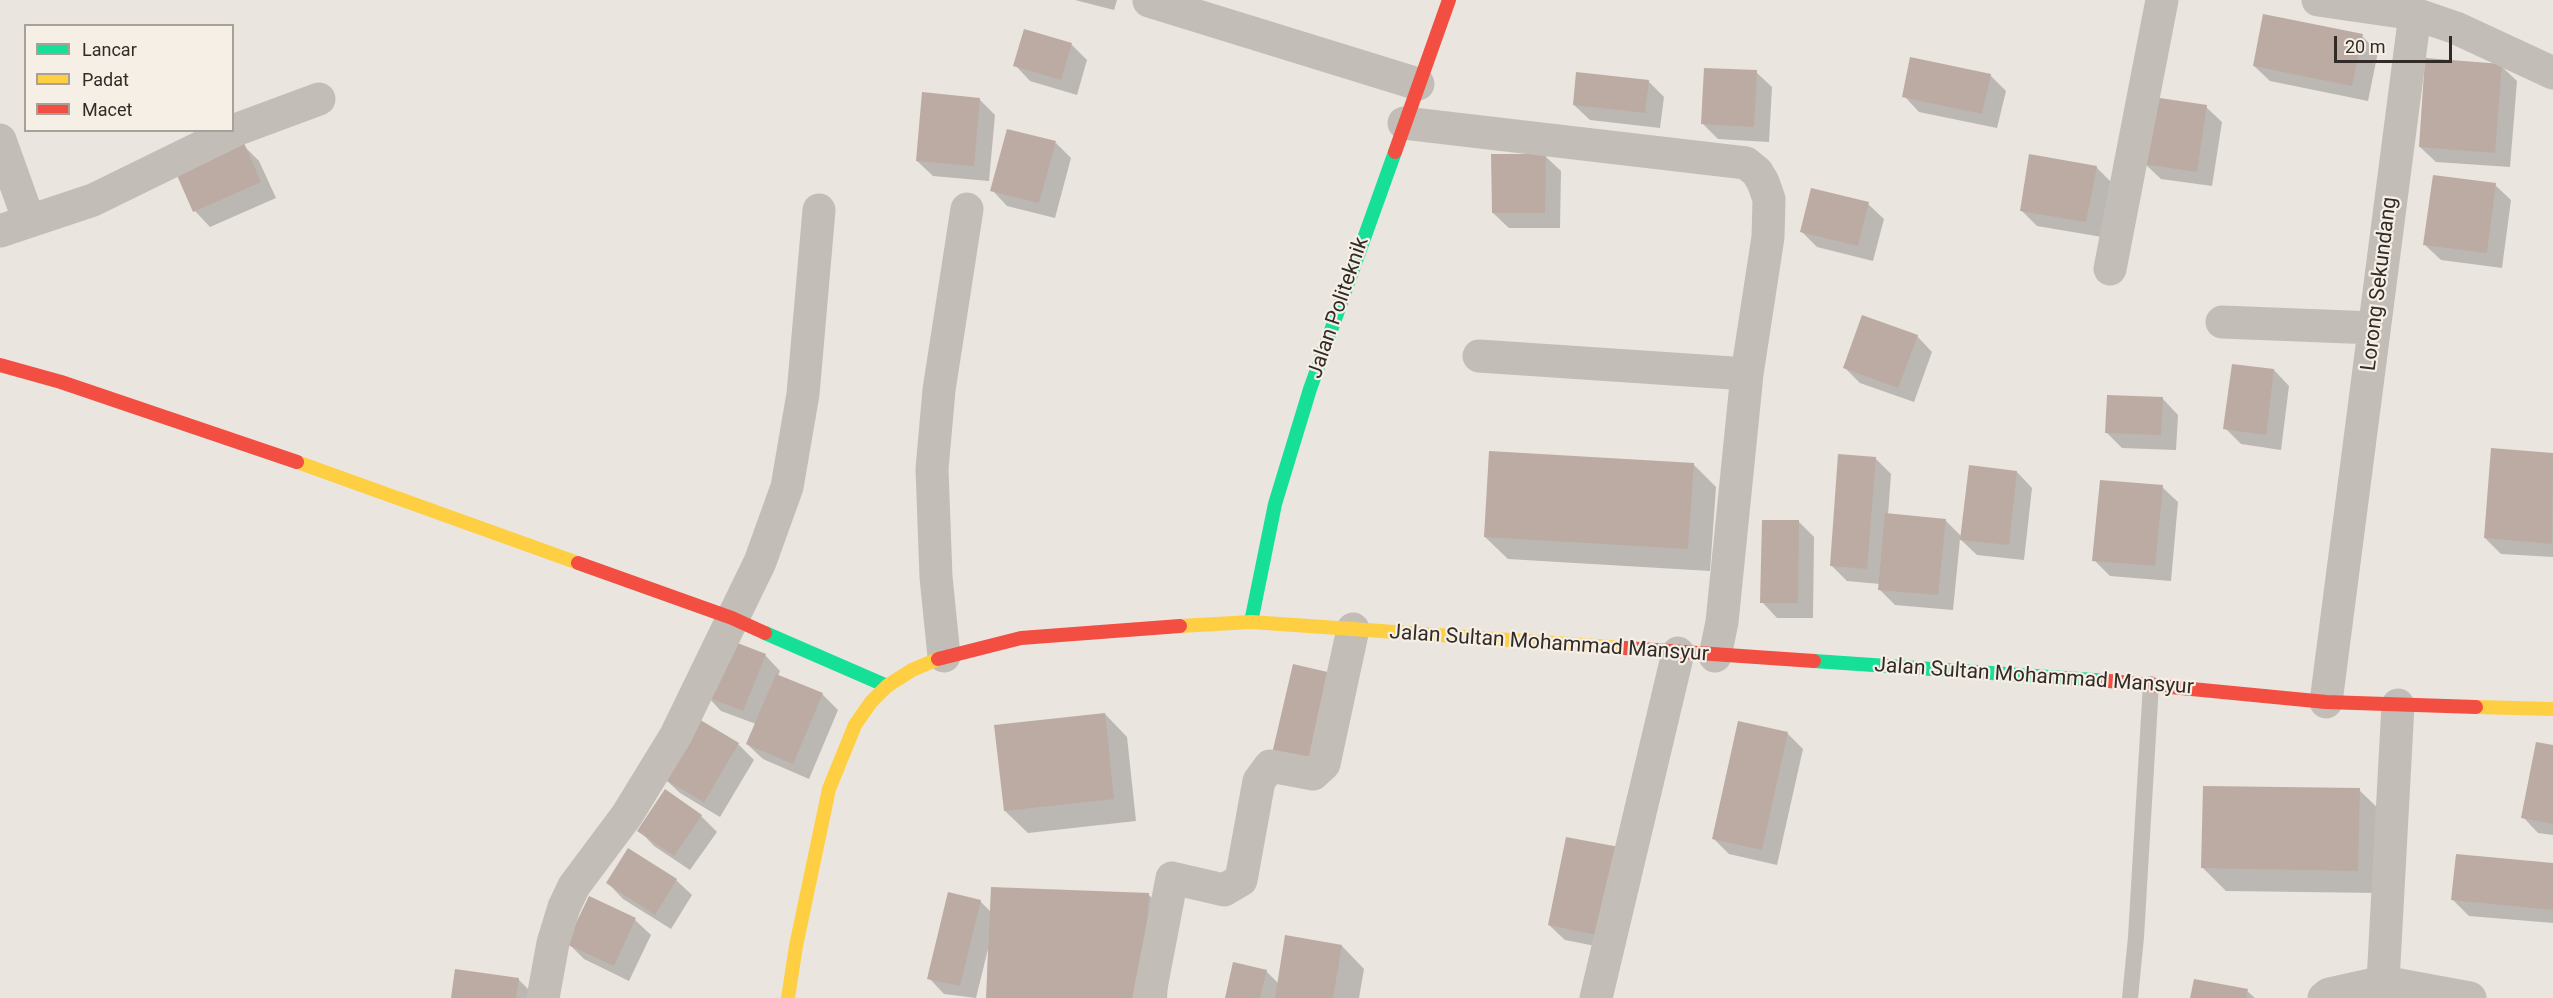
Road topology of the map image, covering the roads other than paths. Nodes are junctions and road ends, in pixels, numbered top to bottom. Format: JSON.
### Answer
{"nodes":[{"id":1,"x":1449,"y":0,"type":"edge"},
{"id":2,"x":2162,"y":0,"type":"edge"},
{"id":3,"x":2318,"y":0,"type":"edge"},
{"id":4,"x":1149,"y":2,"type":"dead end"},
{"id":5,"x":2415,"y":14,"type":"junction"},
{"id":6,"x":2553,"y":72,"type":"edge"},
{"id":7,"x":1418,"y":84,"type":"junction"},
{"id":8,"x":319,"y":99,"type":"dead end"},
{"id":9,"x":1404,"y":123,"type":"junction"},
{"id":10,"x":234,"y":131,"type":"edge"},
{"id":11,"x":232,"y":132,"type":"edge"},
{"id":12,"x":0,"y":140,"type":"edge"},
{"id":13,"x":967,"y":209,"type":"dead end"},
{"id":14,"x":819,"y":210,"type":"dead end"},
{"id":15,"x":14,"y":226,"type":"edge"},
{"id":16,"x":2110,"y":269,"type":"dead end"},
{"id":17,"x":2222,"y":322,"type":"dead end"},
{"id":18,"x":2374,"y":328,"type":"junction"},
{"id":19,"x":1479,"y":356,"type":"dead end"},
{"id":20,"x":0,"y":365,"type":"edge"},
{"id":21,"x":1747,"y":374,"type":"junction"},
{"id":22,"x":732,"y":618,"type":"junction"},
{"id":23,"x":1251,"y":622,"type":"junction"},
{"id":24,"x":1353,"y":629,"type":"junction"},
{"id":25,"x":1678,"y":653,"type":"junction"},
{"id":26,"x":944,"y":656,"type":"junction"},
{"id":27,"x":1715,"y":656,"type":"junction"},
{"id":28,"x":2151,"y":684,"type":"junction"},
{"id":29,"x":887,"y":686,"type":"junction"},
{"id":30,"x":2326,"y":702,"type":"junction"},
{"id":31,"x":2398,"y":705,"type":"junction"},
{"id":32,"x":2553,"y":709,"type":"edge"},
{"id":33,"x":2384,"y":969,"type":"junction"},
{"id":34,"x":543,"y":998,"type":"edge"},
{"id":35,"x":788,"y":998,"type":"edge"},
{"id":36,"x":1149,"y":998,"type":"edge"},
{"id":37,"x":1596,"y":998,"type":"edge"},
{"id":38,"x":2130,"y":998,"type":"edge"},
{"id":39,"x":2324,"y":998,"type":"edge"},
{"id":40,"x":2470,"y":998,"type":"edge"}],
"edges":[{"from":1,"to":7,"type":"street","name":"Jalan Politeknik"},
{"from":2,"to":16,"type":"street"},
{"from":3,"to":5,"type":"street"},
{"from":4,"to":7,"type":"street"},
{"from":5,"to":6,"type":"street"},
{"from":5,"to":18,"type":"street","name":"Lorong Sekundang"},
{"from":7,"to":9,"type":"street","name":"Jalan Politeknik"},
{"from":8,"to":10,"type":"street"},
{"from":9,"to":21,"type":"street"},
{"from":9,"to":23,"type":"street","name":"Jalan Politeknik"},
{"from":11,"to":15,"type":"street"},
{"from":12,"to":15,"type":"street"},
{"from":13,"to":26,"type":"street"},
{"from":14,"to":22,"type":"street"},
{"from":17,"to":18,"type":"street"},
{"from":18,"to":30,"type":"street","name":"Lorong Sekundang"},
{"from":19,"to":21,"type":"street"},
{"from":20,"to":22,"type":"street"},
{"from":21,"to":27,"type":"street"},
{"from":22,"to":29,"type":"street"},
{"from":22,"to":34,"type":"street"},
{"from":23,"to":24,"type":"street","name":"Jalan Sultan Mohammad Mansyur"},
{"from":23,"to":26,"type":"street","name":"Jalan Sultan Mohammad Mansyur"},
{"from":24,"to":25,"type":"street","name":"Jalan Sultan Mohammad Mansyur"},
{"from":24,"to":36,"type":"street"},
{"from":25,"to":27,"type":"street","name":"Jalan Sultan Mohammad Mansyur"},
{"from":25,"to":37,"type":"street"},
{"from":26,"to":29,"type":"street","name":"Jalan Sultan Mohammad Mansyur"},
{"from":27,"to":28,"type":"street","name":"Jalan Sultan Mohammad Mansyur"},
{"from":28,"to":30,"type":"street","name":"Jalan Sultan Mohammad Mansyur"},
{"from":28,"to":38,"type":"lane"},
{"from":29,"to":35,"type":"street","name":"Jalan Sultan Mohammad Mansyur"},
{"from":30,"to":31,"type":"street","name":"Jalan Sultan Mohammad Mansyur"},
{"from":31,"to":32,"type":"street","name":"Jalan Sultan Mohammad Mansyur"},
{"from":31,"to":33,"type":"street"},
{"from":33,"to":39,"type":"street"},
{"from":33,"to":40,"type":"street"}]}
